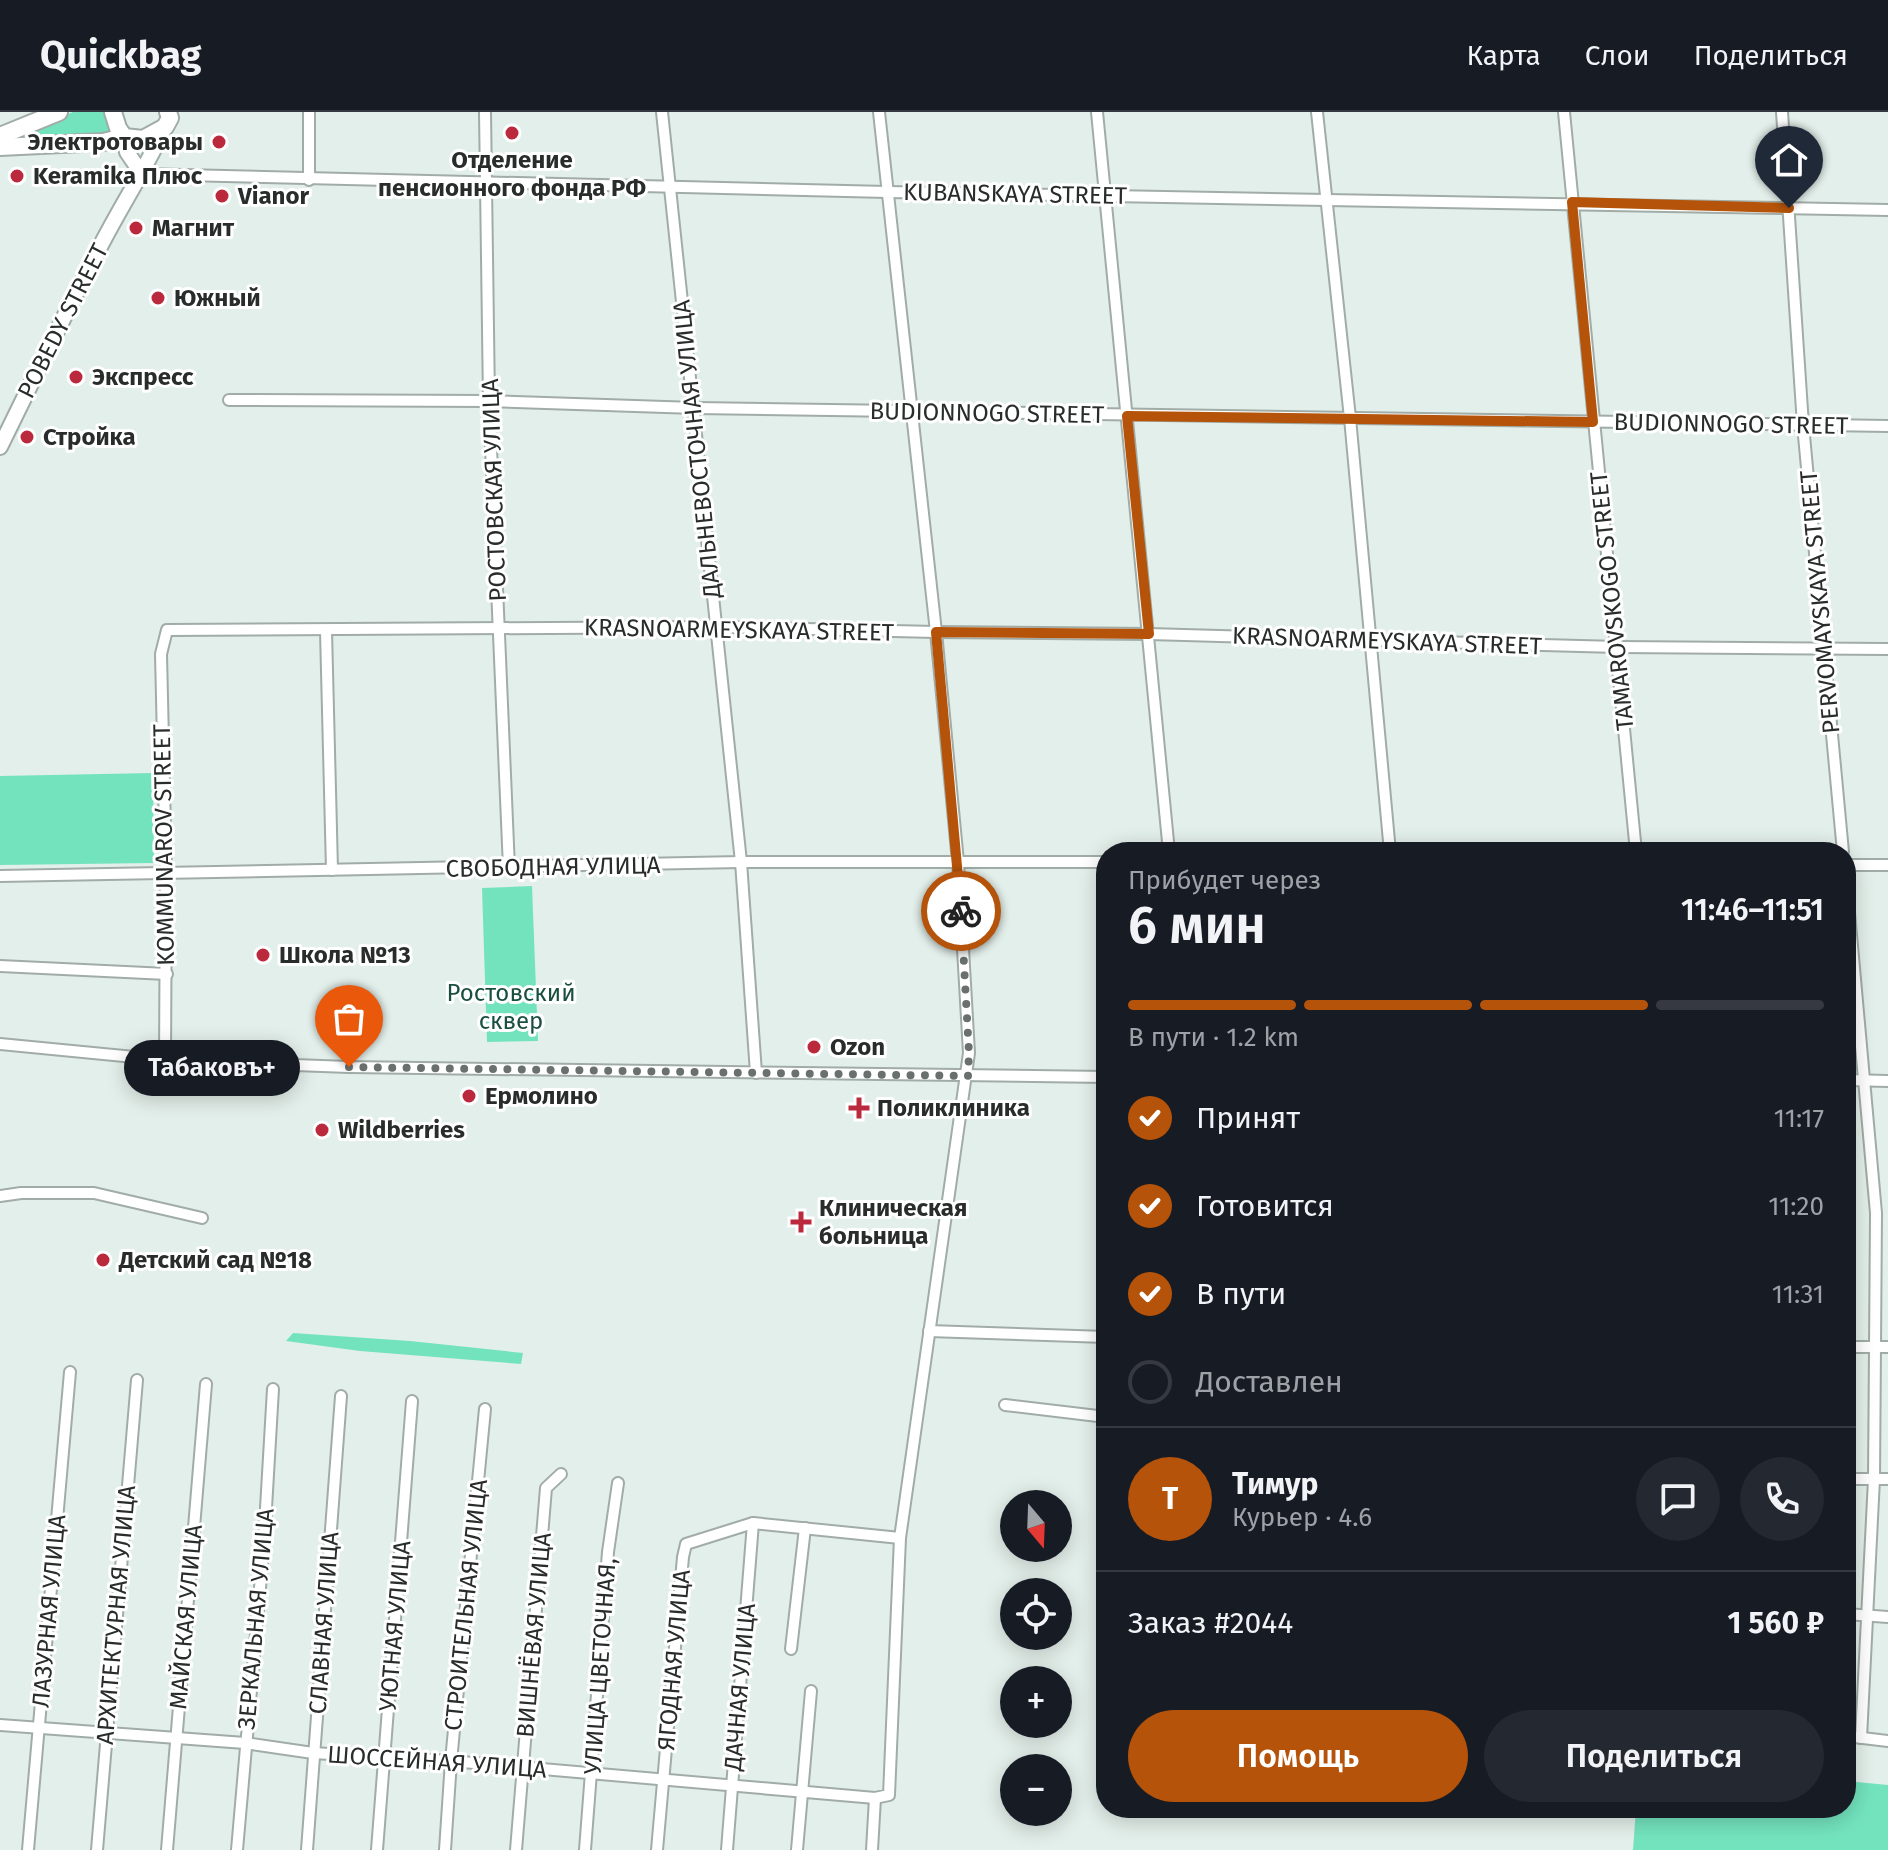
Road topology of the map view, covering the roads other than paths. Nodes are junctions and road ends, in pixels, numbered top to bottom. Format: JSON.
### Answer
{"nodes":[{"id":1,"x":59,"y":112,"type":"edge"},
{"id":2,"x":113,"y":112,"type":"edge"},
{"id":3,"x":309,"y":112,"type":"edge"},
{"id":4,"x":485,"y":112,"type":"edge"},
{"id":5,"x":662,"y":112,"type":"edge"},
{"id":6,"x":879,"y":112,"type":"edge"},
{"id":7,"x":1097,"y":112,"type":"edge"},
{"id":8,"x":1317,"y":112,"type":"edge"},
{"id":9,"x":1564,"y":112,"type":"edge"},
{"id":10,"x":1782,"y":112,"type":"edge"},
{"id":11,"x":169,"y":117,"type":"edge"},
{"id":12,"x":0,"y":136,"type":"edge"},
{"id":13,"x":126,"y":144,"type":"junction"},
{"id":14,"x":0,"y":147,"type":"edge"},
{"id":15,"x":142,"y":174,"type":"junction"},
{"id":16,"x":309,"y":180,"type":"junction"},
{"id":17,"x":486,"y":184,"type":"junction"},
{"id":18,"x":670,"y":187,"type":"junction"},
{"id":19,"x":887,"y":192,"type":"junction"},
{"id":20,"x":1107,"y":196,"type":"junction"},
{"id":21,"x":1326,"y":199,"type":"junction"},
{"id":22,"x":1572,"y":202,"type":"junction"},
{"id":23,"x":1789,"y":208,"type":"junction"},
{"id":24,"x":1888,"y":210,"type":"edge"},
{"id":25,"x":229,"y":400,"type":"dead end"},
{"id":26,"x":489,"y":401,"type":"junction"},
{"id":27,"x":695,"y":408,"type":"junction"},
{"id":28,"x":911,"y":411,"type":"junction"},
{"id":29,"x":1127,"y":416,"type":"junction"},
{"id":30,"x":1350,"y":418,"type":"junction"},
{"id":31,"x":1593,"y":422,"type":"junction"},
{"id":32,"x":1803,"y":425,"type":"junction"},
{"id":33,"x":1888,"y":426,"type":"edge"},
{"id":34,"x":0,"y":447,"type":"edge"},
{"id":35,"x":715,"y":627,"type":"junction"},
{"id":36,"x":167,"y":630,"type":"joint"},
{"id":37,"x":499,"y":630,"type":"junction"},
{"id":38,"x":326,"y":631,"type":"junction"},
{"id":39,"x":936,"y":632,"type":"junction"},
{"id":40,"x":1149,"y":634,"type":"junction"},
{"id":41,"x":1369,"y":641,"type":"junction"},
{"id":42,"x":1618,"y":647,"type":"junction"},
{"id":43,"x":1823,"y":648,"type":"junction"},
{"id":44,"x":1888,"y":649,"type":"edge"},
{"id":45,"x":1168,"y":842,"type":"edge"},
{"id":46,"x":1389,"y":842,"type":"edge"},
{"id":47,"x":1635,"y":842,"type":"edge"},
{"id":48,"x":1842,"y":842,"type":"edge"},
{"id":49,"x":741,"y":862,"type":"junction"},
{"id":50,"x":958,"y":862,"type":"junction"},
{"id":51,"x":1096,"y":862,"type":"edge"},
{"id":52,"x":1856,"y":865,"type":"edge"},
{"id":53,"x":1888,"y":865,"type":"edge"},
{"id":54,"x":509,"y":868,"type":"junction"},
{"id":55,"x":332,"y":870,"type":"junction"},
{"id":56,"x":166,"y":873,"type":"junction"},
{"id":57,"x":0,"y":876,"type":"edge"},
{"id":58,"x":0,"y":966,"type":"edge"},
{"id":59,"x":167,"y":974,"type":"junction"},
{"id":60,"x":1856,"y":980,"type":"edge"},
{"id":61,"x":0,"y":1044,"type":"edge"},
{"id":62,"x":165,"y":1060,"type":"junction"},
{"id":63,"x":756,"y":1073,"type":"junction"},
{"id":64,"x":968,"y":1076,"type":"junction"},
{"id":65,"x":1096,"y":1077,"type":"edge"},
{"id":66,"x":1856,"y":1080,"type":"edge"},
{"id":67,"x":1866,"y":1081,"type":"junction"},
{"id":68,"x":1888,"y":1081,"type":"edge"},
{"id":69,"x":0,"y":1196,"type":"edge"},
{"id":70,"x":1876,"y":1213,"type":"junction"},
{"id":71,"x":1888,"y":1213,"type":"edge"},
{"id":72,"x":202,"y":1218,"type":"dead end"},
{"id":73,"x":929,"y":1331,"type":"junction"},
{"id":74,"x":1096,"y":1337,"type":"edge"},
{"id":75,"x":1856,"y":1347,"type":"edge"},
{"id":76,"x":1882,"y":1347,"type":"edge"},
{"id":77,"x":70,"y":1372,"type":"dead end"},
{"id":78,"x":137,"y":1380,"type":"dead end"},
{"id":79,"x":206,"y":1384,"type":"dead end"},
{"id":80,"x":273,"y":1389,"type":"dead end"},
{"id":81,"x":341,"y":1396,"type":"dead end"},
{"id":82,"x":412,"y":1401,"type":"dead end"},
{"id":83,"x":1005,"y":1405,"type":"dead end"},
{"id":84,"x":485,"y":1409,"type":"dead end"},
{"id":85,"x":1096,"y":1416,"type":"edge"},
{"id":86,"x":561,"y":1474,"type":"dead end"},
{"id":87,"x":1856,"y":1479,"type":"edge"},
{"id":88,"x":1874,"y":1479,"type":"junction"},
{"id":89,"x":1888,"y":1479,"type":"edge"},
{"id":90,"x":618,"y":1483,"type":"dead end"},
{"id":91,"x":753,"y":1523,"type":"junction"},
{"id":92,"x":805,"y":1528,"type":"junction"},
{"id":93,"x":900,"y":1534,"type":"junction"},
{"id":94,"x":1856,"y":1615,"type":"edge"},
{"id":95,"x":1868,"y":1616,"type":"junction"},
{"id":96,"x":1888,"y":1617,"type":"edge"},
{"id":97,"x":791,"y":1649,"type":"dead end"},
{"id":98,"x":811,"y":1691,"type":"dead end"},
{"id":99,"x":0,"y":1725,"type":"edge"},
{"id":100,"x":39,"y":1729,"type":"junction"},
{"id":101,"x":105,"y":1734,"type":"junction"},
{"id":102,"x":1856,"y":1737,"type":"edge"},
{"id":103,"x":175,"y":1738,"type":"junction"},
{"id":104,"x":1861,"y":1738,"type":"junction"},
{"id":105,"x":1888,"y":1741,"type":"edge"},
{"id":106,"x":245,"y":1743,"type":"junction"},
{"id":107,"x":313,"y":1753,"type":"junction"},
{"id":108,"x":383,"y":1757,"type":"junction"},
{"id":109,"x":451,"y":1761,"type":"junction"},
{"id":110,"x":523,"y":1768,"type":"junction"},
{"id":111,"x":592,"y":1775,"type":"junction"},
{"id":112,"x":663,"y":1779,"type":"junction"},
{"id":113,"x":732,"y":1785,"type":"junction"},
{"id":114,"x":802,"y":1792,"type":"junction"},
{"id":115,"x":875,"y":1798,"type":"junction"},
{"id":116,"x":28,"y":1850,"type":"edge"},
{"id":117,"x":97,"y":1850,"type":"edge"},
{"id":118,"x":167,"y":1850,"type":"edge"},
{"id":119,"x":237,"y":1850,"type":"edge"},
{"id":120,"x":307,"y":1850,"type":"edge"},
{"id":121,"x":377,"y":1850,"type":"edge"},
{"id":122,"x":445,"y":1850,"type":"edge"},
{"id":123,"x":516,"y":1850,"type":"edge"},
{"id":124,"x":585,"y":1850,"type":"edge"},
{"id":125,"x":657,"y":1850,"type":"edge"},
{"id":126,"x":727,"y":1850,"type":"edge"},
{"id":127,"x":797,"y":1850,"type":"edge"},
{"id":128,"x":872,"y":1850,"type":"edge"}],
"edges":[{"from":1,"to":12,"type":"main road"},
{"from":2,"to":13,"type":"main road"},
{"from":3,"to":16,"type":"street"},
{"from":4,"to":17,"type":"street","name":"РОСТОВСКАЯ УЛИЦА"},
{"from":5,"to":18,"type":"street","name":"ДАЛЬНЕВОСТОЧНАЯ УЛИЦА"},
{"from":6,"to":19,"type":"street"},
{"from":7,"to":20,"type":"street"},
{"from":8,"to":21,"type":"street"},
{"from":9,"to":22,"type":"street","name":"TAMAROVSKOGO STREET"},
{"from":10,"to":23,"type":"street","name":"PERVOMAYSKAYA STREET"},
{"from":11,"to":13,"type":"main road"},
{"from":11,"to":15,"type":"street","name":"POBEDY STREET"},
{"from":13,"to":14,"type":"main road"},
{"from":13,"to":15,"type":"street"},
{"from":15,"to":16,"type":"street","name":"KUBANSKAYA STREET"},
{"from":15,"to":34,"type":"street","name":"POBEDY STREET"},
{"from":16,"to":17,"type":"street","name":"KUBANSKAYA STREET"},
{"from":17,"to":18,"type":"street","name":"KUBANSKAYA STREET"},
{"from":17,"to":26,"type":"street","name":"РОСТОВСКАЯ УЛИЦА"},
{"from":18,"to":19,"type":"street","name":"KUBANSKAYA STREET"},
{"from":18,"to":27,"type":"street","name":"ДАЛЬНЕВОСТОЧНАЯ УЛИЦА"},
{"from":19,"to":20,"type":"street","name":"KUBANSKAYA STREET"},
{"from":19,"to":28,"type":"street"},
{"from":20,"to":21,"type":"street","name":"KUBANSKAYA STREET"},
{"from":20,"to":29,"type":"street"},
{"from":21,"to":22,"type":"street","name":"KUBANSKAYA STREET"},
{"from":21,"to":30,"type":"street"},
{"from":22,"to":23,"type":"street","name":"KUBANSKAYA STREET"},
{"from":22,"to":31,"type":"street","name":"TAMAROVSKOGO STREET"},
{"from":23,"to":24,"type":"street","name":"KUBANSKAYA STREET"},
{"from":23,"to":32,"type":"street","name":"PERVOMAYSKAYA STREET"},
{"from":25,"to":26,"type":"street","name":"BUDIONNOGO STREET"},
{"from":26,"to":27,"type":"street","name":"BUDIONNOGO STREET"},
{"from":26,"to":37,"type":"street","name":"РОСТОВСКАЯ УЛИЦА"},
{"from":27,"to":28,"type":"street","name":"BUDIONNOGO STREET"},
{"from":27,"to":35,"type":"street","name":"ДАЛЬНЕВОСТОЧНАЯ УЛИЦА"},
{"from":28,"to":29,"type":"street","name":"BUDIONNOGO STREET"},
{"from":28,"to":39,"type":"street"},
{"from":29,"to":30,"type":"street","name":"BUDIONNOGO STREET"},
{"from":29,"to":40,"type":"street"},
{"from":30,"to":31,"type":"street","name":"BUDIONNOGO STREET"},
{"from":30,"to":41,"type":"street"},
{"from":31,"to":32,"type":"street","name":"BUDIONNOGO STREET"},
{"from":31,"to":42,"type":"street","name":"TAMAROVSKOGO STREET"},
{"from":32,"to":33,"type":"street","name":"BUDIONNOGO STREET"},
{"from":32,"to":43,"type":"street","name":"PERVOMAYSKAYA STREET"},
{"from":35,"to":37,"type":"street","name":"KRASNOARMEYSKAYA STREET"},
{"from":35,"to":39,"type":"street","name":"KRASNOARMEYSKAYA STREET"},
{"from":35,"to":49,"type":"street","name":"ДАЛЬНЕВОСТОЧНАЯ УЛИЦА"},
{"from":36,"to":38,"type":"street","name":"KRASNOARMEYSKAYA STREET"},
{"from":36,"to":56,"type":"street","name":"KOMMUNAROV STREET"},
{"from":37,"to":38,"type":"street","name":"KRASNOARMEYSKAYA STREET"},
{"from":37,"to":54,"type":"street","name":"РОСТОВСКАЯ УЛИЦА"},
{"from":38,"to":55,"type":"street"},
{"from":39,"to":40,"type":"street","name":"KRASNOARMEYSKAYA STREET"},
{"from":39,"to":50,"type":"street"},
{"from":40,"to":41,"type":"street","name":"KRASNOARMEYSKAYA STREET"},
{"from":40,"to":45,"type":"street"},
{"from":41,"to":42,"type":"street","name":"KRASNOARMEYSKAYA STREET"},
{"from":41,"to":46,"type":"street"},
{"from":42,"to":43,"type":"street","name":"KRASNOARMEYSKAYA STREET"},
{"from":42,"to":47,"type":"street","name":"TAMAROVSKOGO STREET"},
{"from":43,"to":44,"type":"street","name":"KRASNOARMEYSKAYA STREET"},
{"from":43,"to":48,"type":"street","name":"PERVOMAYSKAYA STREET"},
{"from":49,"to":50,"type":"street","name":"СВОБОДНАЯ УЛИЦА"},
{"from":49,"to":54,"type":"street","name":"СВОБОДНАЯ УЛИЦА"},
{"from":49,"to":63,"type":"street","name":"ДАЛЬНЕВОСТОЧНАЯ УЛИЦА"},
{"from":50,"to":51,"type":"street","name":"СВОБОДНАЯ УЛИЦА"},
{"from":50,"to":64,"type":"street"},
{"from":52,"to":53,"type":"street"},
{"from":54,"to":55,"type":"street","name":"СВОБОДНАЯ УЛИЦА"},
{"from":55,"to":56,"type":"street","name":"СВОБОДНАЯ УЛИЦА"},
{"from":56,"to":57,"type":"street","name":"СВОБОДНАЯ УЛИЦА"},
{"from":56,"to":59,"type":"street","name":"KOMMUNAROV STREET"},
{"from":58,"to":59,"type":"street"},
{"from":59,"to":62,"type":"street","name":"KOMMUNAROV STREET"},
{"from":60,"to":67,"type":"street"},
{"from":61,"to":62,"type":"street"},
{"from":62,"to":63,"type":"street"},
{"from":63,"to":64,"type":"street"},
{"from":64,"to":65,"type":"street"},
{"from":64,"to":73,"type":"street"},
{"from":66,"to":67,"type":"street"},
{"from":67,"to":68,"type":"street"},
{"from":67,"to":70,"type":"street"},
{"from":69,"to":72,"type":"street"},
{"from":70,"to":71,"type":"street"},
{"from":70,"to":76,"type":"street"},
{"from":73,"to":74,"type":"street"},
{"from":73,"to":93,"type":"street"},
{"from":75,"to":76,"type":"street"},
{"from":76,"to":88,"type":"street"},
{"from":77,"to":100,"type":"street","name":"ЛАЗУРНАЯ УЛИЦА"},
{"from":78,"to":101,"type":"street","name":"АРХИТЕКТУРНАЯ УЛИЦА"},
{"from":79,"to":103,"type":"street","name":"МАЙСКАЯ УЛИЦА"},
{"from":80,"to":106,"type":"street","name":"ЗЕРКАЛЬНАЯ УЛИЦА"},
{"from":81,"to":107,"type":"street","name":"СЛАВНАЯ УЛИЦА"},
{"from":82,"to":108,"type":"street","name":"УЮТНАЯ УЛИЦА"},
{"from":83,"to":85,"type":"street"},
{"from":84,"to":109,"type":"street","name":"СТРОИТЕЛЬНАЯ УЛИЦА"},
{"from":86,"to":110,"type":"street","name":"ВИШНЁВАЯ УЛИЦА"},
{"from":87,"to":88,"type":"street"},
{"from":88,"to":89,"type":"street"},
{"from":88,"to":95,"type":"street"},
{"from":90,"to":111,"type":"street","name":"УЛИЦА ЦВЕТОЧНАЯ,"},
{"from":91,"to":92,"type":"street","name":"ЯГОДНАЯ УЛИЦА"},
{"from":91,"to":112,"type":"street","name":"ЯГОДНАЯ УЛИЦА"},
{"from":91,"to":113,"type":"street","name":"ДАЧНАЯ УЛИЦА"},
{"from":92,"to":93,"type":"street","name":"ЯГОДНАЯ УЛИЦА"},
{"from":92,"to":97,"type":"street"},
{"from":93,"to":115,"type":"street"},
{"from":94,"to":95,"type":"street"},
{"from":95,"to":96,"type":"street"},
{"from":95,"to":104,"type":"street"},
{"from":98,"to":114,"type":"street"},
{"from":99,"to":100,"type":"street","name":"ШОССЕЙНАЯ УЛИЦА"},
{"from":100,"to":101,"type":"street","name":"ШОССЕЙНАЯ УЛИЦА"},
{"from":100,"to":116,"type":"street","name":"ЛАЗУРНАЯ УЛИЦА"},
{"from":101,"to":103,"type":"street","name":"ШОССЕЙНАЯ УЛИЦА"},
{"from":101,"to":117,"type":"street","name":"АРХИТЕКТУРНАЯ УЛИЦА"},
{"from":102,"to":104,"type":"street"},
{"from":103,"to":106,"type":"street","name":"ШОССЕЙНАЯ УЛИЦА"},
{"from":103,"to":118,"type":"street","name":"МАЙСКАЯ УЛИЦА"},
{"from":104,"to":105,"type":"street"},
{"from":106,"to":107,"type":"street","name":"ШОССЕЙНАЯ УЛИЦА"},
{"from":106,"to":119,"type":"street","name":"ЗЕРКАЛЬНАЯ УЛИЦА"},
{"from":107,"to":108,"type":"street","name":"ШОССЕЙНАЯ УЛИЦА"},
{"from":107,"to":120,"type":"street","name":"СЛАВНАЯ УЛИЦА"},
{"from":108,"to":109,"type":"street","name":"ШОССЕЙНАЯ УЛИЦА"},
{"from":108,"to":121,"type":"street","name":"УЮТНАЯ УЛИЦА"},
{"from":109,"to":110,"type":"street","name":"ШОССЕЙНАЯ УЛИЦА"},
{"from":109,"to":122,"type":"street","name":"СТРОИТЕЛЬНАЯ УЛИЦА"},
{"from":110,"to":111,"type":"street","name":"ШОССЕЙНАЯ УЛИЦА"},
{"from":110,"to":123,"type":"street","name":"ВИШНЁВАЯ УЛИЦА"},
{"from":111,"to":112,"type":"street","name":"ШОССЕЙНАЯ УЛИЦА"},
{"from":111,"to":124,"type":"street","name":"УЛИЦА ЦВЕТОЧНАЯ,"},
{"from":112,"to":113,"type":"street","name":"ШОССЕЙНАЯ УЛИЦА"},
{"from":112,"to":125,"type":"street","name":"ЯГОДНАЯ УЛИЦА"},
{"from":113,"to":114,"type":"street","name":"ШОССЕЙНАЯ УЛИЦА"},
{"from":113,"to":126,"type":"street","name":"ДАЧНАЯ УЛИЦА"},
{"from":114,"to":115,"type":"street","name":"ШОССЕЙНАЯ УЛИЦА"},
{"from":114,"to":127,"type":"street"},
{"from":115,"to":128,"type":"street"}]}
